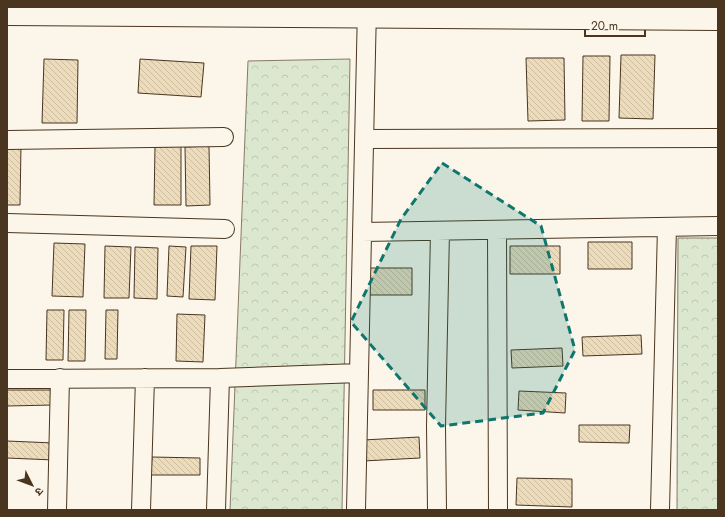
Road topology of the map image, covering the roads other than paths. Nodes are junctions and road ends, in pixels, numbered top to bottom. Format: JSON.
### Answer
{"nodes":[{"id":1,"x":367,"y":12,"type":"edge"},
{"id":2,"x":597,"y":13,"type":"edge"},
{"id":3,"x":7,"y":14,"type":"edge"},
{"id":4,"x":718,"y":19,"type":"edge"},
{"id":5,"x":224,"y":137,"type":"dead end"},
{"id":6,"x":718,"y":138,"type":"edge"},
{"id":7,"x":364,"y":139,"type":"junction"},
{"id":8,"x":7,"y":140,"type":"edge"},
{"id":9,"x":7,"y":223,"type":"edge"},
{"id":10,"x":718,"y":226,"type":"edge"},
{"id":11,"x":667,"y":227,"type":"junction"},
{"id":12,"x":225,"y":229,"type":"dead end"},
{"id":13,"x":497,"y":230,"type":"junction"},
{"id":14,"x":440,"y":231,"type":"junction"},
{"id":15,"x":362,"y":232,"type":"junction"},
{"id":16,"x":359,"y":373,"type":"junction"},
{"id":17,"x":60,"y":378,"type":"junction"},
{"id":18,"x":145,"y":378,"type":"junction"},
{"id":19,"x":220,"y":378,"type":"junction"},
{"id":20,"x":7,"y":379,"type":"edge"},
{"id":21,"x":57,"y":510,"type":"edge"},
{"id":22,"x":141,"y":510,"type":"edge"},
{"id":23,"x":216,"y":510,"type":"edge"},
{"id":24,"x":356,"y":510,"type":"edge"},
{"id":25,"x":437,"y":510,"type":"edge"},
{"id":26,"x":498,"y":510,"type":"edge"},
{"id":27,"x":660,"y":510,"type":"edge"}],
"edges":[{"from":1,"to":2,"type":"street"},
{"from":1,"to":3,"type":"street"},
{"from":1,"to":7,"type":"street"},
{"from":2,"to":4,"type":"street"},
{"from":5,"to":8,"type":"street"},
{"from":6,"to":7,"type":"street"},
{"from":7,"to":15,"type":"street"},
{"from":9,"to":12,"type":"street"},
{"from":10,"to":11,"type":"street"},
{"from":11,"to":13,"type":"street"},
{"from":11,"to":27,"type":"street"},
{"from":13,"to":14,"type":"street"},
{"from":13,"to":26,"type":"street"},
{"from":14,"to":15,"type":"street"},
{"from":14,"to":25,"type":"street"},
{"from":15,"to":16,"type":"street"},
{"from":16,"to":19,"type":"street"},
{"from":16,"to":24,"type":"street"},
{"from":17,"to":18,"type":"street"},
{"from":17,"to":20,"type":"street"},
{"from":17,"to":21,"type":"street"},
{"from":18,"to":19,"type":"street"},
{"from":18,"to":22,"type":"street"},
{"from":19,"to":23,"type":"street"}]}
